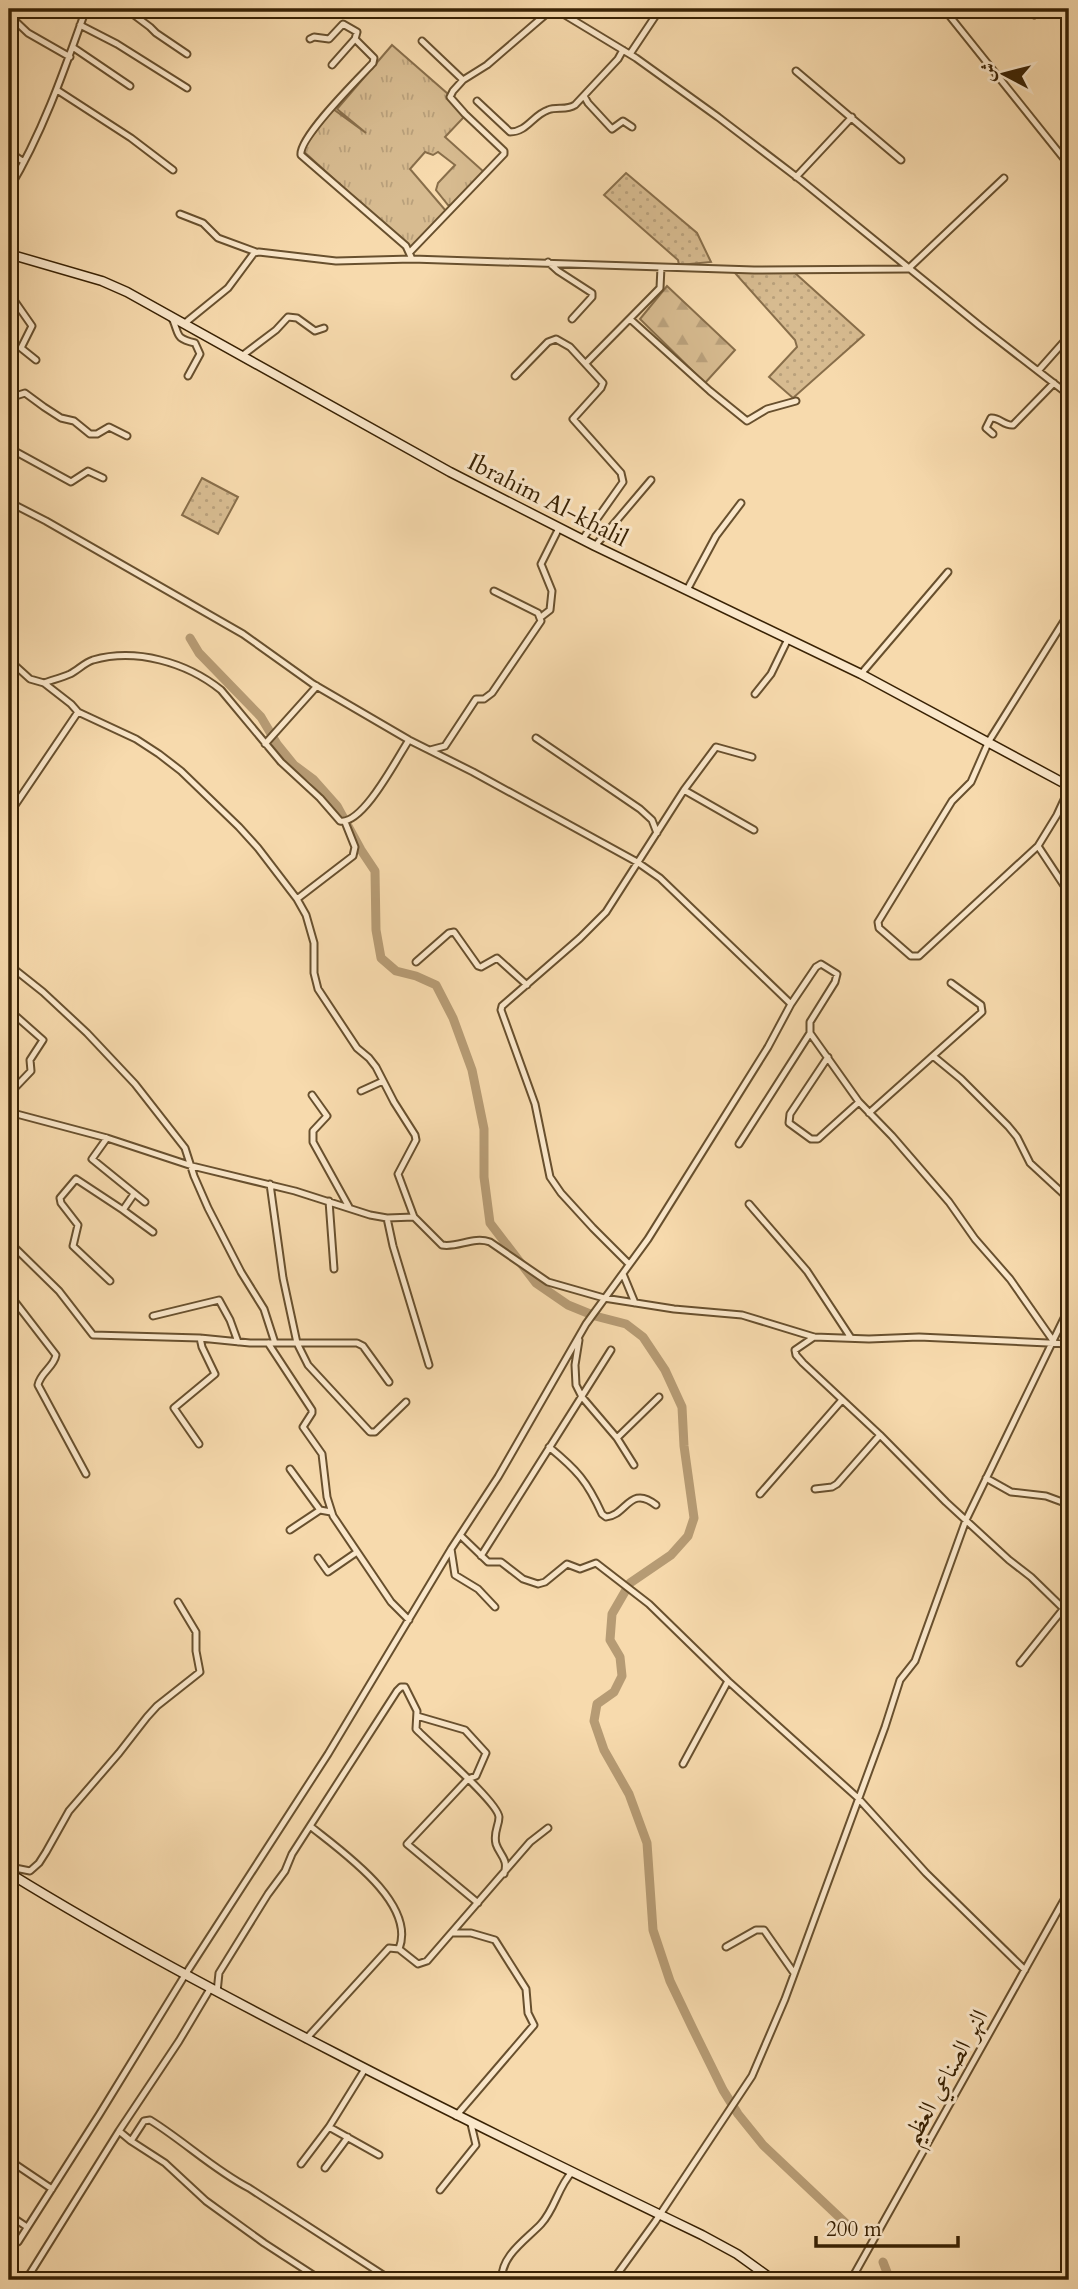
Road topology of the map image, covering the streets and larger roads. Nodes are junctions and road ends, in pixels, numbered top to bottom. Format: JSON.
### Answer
{"nodes":[{"id":1,"x":86,"y":9,"type":"edge"},
{"id":2,"x":126,"y":9,"type":"edge"},
{"id":3,"x":553,"y":9,"type":"edge"},
{"id":4,"x":660,"y":9,"type":"edge"},
{"id":5,"x":915,"y":9,"type":"edge"},
{"id":6,"x":936,"y":9,"type":"edge"},
{"id":7,"x":944,"y":9,"type":"edge"},
{"id":8,"x":1064,"y":9,"type":"edge"},
{"id":9,"x":9,"y":15,"type":"edge"},
{"id":10,"x":1034,"y":15,"type":"dead end"},
{"id":11,"x":80,"y":25,"type":"junction"},
{"id":12,"x":310,"y":39,"type":"dead end"},
{"id":13,"x":355,"y":39,"type":"junction"},
{"id":14,"x":422,"y":41,"type":"dead end"},
{"id":15,"x":74,"y":48,"type":"junction"},
{"id":16,"x":623,"y":50,"type":"junction"},
{"id":17,"x":187,"y":54,"type":"dead end"},
{"id":18,"x":630,"y":54,"type":"junction"},
{"id":19,"x":70,"y":57,"type":"junction"},
{"id":20,"x":332,"y":65,"type":"dead end"},
{"id":21,"x":796,"y":71,"type":"dead end"},
{"id":22,"x":463,"y":80,"type":"junction"},
{"id":23,"x":130,"y":86,"type":"dead end"},
{"id":24,"x":187,"y":88,"type":"dead end"},
{"id":25,"x":57,"y":90,"type":"junction"},
{"id":26,"x":584,"y":96,"type":"junction"},
{"id":27,"x":477,"y":101,"type":"dead end"},
{"id":28,"x":852,"y":117,"type":"junction"},
{"id":29,"x":632,"y":127,"type":"dead end"},
{"id":30,"x":9,"y":152,"type":"edge"},
{"id":31,"x":901,"y":160,"type":"dead end"},
{"id":32,"x":24,"y":162,"type":"junction"},
{"id":33,"x":1069,"y":165,"type":"edge"},
{"id":34,"x":173,"y":170,"type":"dead end"},
{"id":35,"x":796,"y":177,"type":"junction"},
{"id":36,"x":1004,"y":178,"type":"dead end"},
{"id":37,"x":9,"y":189,"type":"edge"},
{"id":38,"x":180,"y":214,"type":"dead end"},
{"id":39,"x":256,"y":252,"type":"junction"},
{"id":40,"x":9,"y":254,"type":"edge"},
{"id":41,"x":411,"y":255,"type":"junction"},
{"id":42,"x":548,"y":262,"type":"junction"},
{"id":43,"x":661,"y":267,"type":"junction"},
{"id":44,"x":908,"y":269,"type":"junction"},
{"id":45,"x":9,"y":293,"type":"edge"},
{"id":46,"x":171,"y":316,"type":"junction"},
{"id":47,"x":572,"y":318,"type":"dead end"},
{"id":48,"x":630,"y":319,"type":"junction"},
{"id":49,"x":186,"y":323,"type":"junction"},
{"id":50,"x":324,"y":328,"type":"dead end"},
{"id":51,"x":1069,"y":336,"type":"edge"},
{"id":52,"x":243,"y":355,"type":"junction"},
{"id":53,"x":36,"y":360,"type":"dead end"},
{"id":54,"x":586,"y":363,"type":"junction"},
{"id":55,"x":1038,"y":371,"type":"junction"},
{"id":56,"x":188,"y":376,"type":"dead end"},
{"id":57,"x":515,"y":376,"type":"dead end"},
{"id":58,"x":1054,"y":383,"type":"junction"},
{"id":59,"x":1069,"y":395,"type":"edge"},
{"id":60,"x":9,"y":398,"type":"edge"},
{"id":61,"x":796,"y":401,"type":"dead end"},
{"id":62,"x":993,"y":434,"type":"dead end"},
{"id":63,"x":127,"y":436,"type":"dead end"},
{"id":64,"x":9,"y":448,"type":"edge"},
{"id":65,"x":103,"y":478,"type":"dead end"},
{"id":66,"x":651,"y":480,"type":"dead end"},
{"id":67,"x":9,"y":502,"type":"edge"},
{"id":68,"x":741,"y":503,"type":"dead end"},
{"id":69,"x":559,"y":528,"type":"junction"},
{"id":70,"x":582,"y":540,"type":"junction"},
{"id":71,"x":595,"y":546,"type":"junction"},
{"id":72,"x":948,"y":572,"type":"dead end"},
{"id":73,"x":687,"y":590,"type":"junction"},
{"id":74,"x":494,"y":591,"type":"dead end"},
{"id":75,"x":1069,"y":613,"type":"edge"},
{"id":76,"x":541,"y":617,"type":"junction"},
{"id":77,"x":788,"y":639,"type":"junction"},
{"id":78,"x":9,"y":660,"type":"edge"},
{"id":79,"x":861,"y":674,"type":"junction"},
{"id":80,"x":44,"y":683,"type":"junction"},
{"id":81,"x":317,"y":686,"type":"junction"},
{"id":82,"x":755,"y":694,"type":"dead end"},
{"id":83,"x":78,"y":712,"type":"junction"},
{"id":84,"x":536,"y":738,"type":"dead end"},
{"id":85,"x":409,"y":740,"type":"junction"},
{"id":86,"x":989,"y":741,"type":"junction"},
{"id":87,"x":265,"y":744,"type":"junction"},
{"id":88,"x":429,"y":750,"type":"junction"},
{"id":89,"x":752,"y":757,"type":"dead end"},
{"id":90,"x":1069,"y":788,"type":"edge"},
{"id":91,"x":684,"y":790,"type":"junction"},
{"id":92,"x":9,"y":814,"type":"edge"},
{"id":93,"x":345,"y":822,"type":"junction"},
{"id":94,"x":754,"y":830,"type":"dead end"},
{"id":95,"x":657,"y":833,"type":"junction"},
{"id":96,"x":1038,"y":846,"type":"junction"},
{"id":97,"x":637,"y":862,"type":"junction"},
{"id":98,"x":297,"y":899,"type":"junction"},
{"id":99,"x":1069,"y":900,"type":"edge"},
{"id":100,"x":416,"y":962,"type":"dead end"},
{"id":101,"x":9,"y":965,"type":"edge"},
{"id":102,"x":951,"y":983,"type":"dead end"},
{"id":103,"x":527,"y":985,"type":"junction"},
{"id":104,"x":791,"y":1004,"type":"junction"},
{"id":105,"x":9,"y":1010,"type":"edge"},
{"id":106,"x":810,"y":1033,"type":"junction"},
{"id":107,"x":933,"y":1056,"type":"junction"},
{"id":108,"x":828,"y":1057,"type":"junction"},
{"id":109,"x":383,"y":1081,"type":"junction"},
{"id":110,"x":361,"y":1091,"type":"dead end"},
{"id":111,"x":10,"y":1092,"type":"edge"},
{"id":112,"x":312,"y":1096,"type":"dead end"},
{"id":113,"x":859,"y":1102,"type":"junction"},
{"id":114,"x":9,"y":1112,"type":"edge"},
{"id":115,"x":869,"y":1114,"type":"junction"},
{"id":116,"x":107,"y":1138,"type":"junction"},
{"id":117,"x":739,"y":1144,"type":"dead end"},
{"id":118,"x":192,"y":1166,"type":"junction"},
{"id":119,"x":270,"y":1184,"type":"junction"},
{"id":120,"x":134,"y":1194,"type":"junction"},
{"id":121,"x":1069,"y":1199,"type":"edge"},
{"id":122,"x":329,"y":1201,"type":"junction"},
{"id":123,"x":145,"y":1202,"type":"dead end"},
{"id":124,"x":749,"y":1204,"type":"dead end"},
{"id":125,"x":349,"y":1207,"type":"junction"},
{"id":126,"x":122,"y":1210,"type":"junction"},
{"id":127,"x":414,"y":1217,"type":"junction"},
{"id":128,"x":387,"y":1218,"type":"junction"},
{"id":129,"x":153,"y":1232,"type":"dead end"},
{"id":130,"x":9,"y":1242,"type":"edge"},
{"id":131,"x":629,"y":1264,"type":"junction"},
{"id":132,"x":334,"y":1269,"type":"dead end"},
{"id":133,"x":623,"y":1274,"type":"junction"},
{"id":134,"x":110,"y":1281,"type":"dead end"},
{"id":135,"x":9,"y":1294,"type":"edge"},
{"id":136,"x":604,"y":1298,"type":"junction"},
{"id":137,"x":635,"y":1303,"type":"junction"},
{"id":138,"x":1067,"y":1312,"type":"dead end"},
{"id":139,"x":153,"y":1316,"type":"dead end"},
{"id":140,"x":814,"y":1336,"type":"junction"},
{"id":141,"x":579,"y":1337,"type":"junction"},
{"id":142,"x":200,"y":1338,"type":"junction"},
{"id":143,"x":851,"y":1338,"type":"junction"},
{"id":144,"x":238,"y":1342,"type":"junction"},
{"id":145,"x":1054,"y":1342,"type":"junction"},
{"id":146,"x":271,"y":1343,"type":"junction"},
{"id":147,"x":297,"y":1343,"type":"junction"},
{"id":148,"x":1069,"y":1344,"type":"edge"},
{"id":149,"x":611,"y":1350,"type":"dead end"},
{"id":150,"x":429,"y":1364,"type":"dead end"},
{"id":151,"x":389,"y":1382,"type":"dead end"},
{"id":152,"x":582,"y":1397,"type":"junction"},
{"id":153,"x":659,"y":1397,"type":"dead end"},
{"id":154,"x":842,"y":1400,"type":"junction"},
{"id":155,"x":406,"y":1402,"type":"dead end"},
{"id":156,"x":880,"y":1435,"type":"junction"},
{"id":157,"x":617,"y":1438,"type":"junction"},
{"id":158,"x":199,"y":1444,"type":"dead end"},
{"id":159,"x":549,"y":1447,"type":"junction"},
{"id":160,"x":634,"y":1465,"type":"dead end"},
{"id":161,"x":290,"y":1469,"type":"dead end"},
{"id":162,"x":86,"y":1474,"type":"dead end"},
{"id":163,"x":986,"y":1478,"type":"junction"},
{"id":164,"x":815,"y":1489,"type":"dead end"},
{"id":165,"x":760,"y":1494,"type":"dead end"},
{"id":166,"x":1065,"y":1503,"type":"dead end"},
{"id":167,"x":656,"y":1505,"type":"dead end"},
{"id":168,"x":320,"y":1510,"type":"junction"},
{"id":169,"x":331,"y":1511,"type":"junction"},
{"id":170,"x":966,"y":1520,"type":"junction"},
{"id":171,"x":290,"y":1530,"type":"dead end"},
{"id":172,"x":460,"y":1535,"type":"junction"},
{"id":173,"x":451,"y":1549,"type":"junction"},
{"id":174,"x":358,"y":1552,"type":"junction"},
{"id":175,"x":481,"y":1556,"type":"junction"},
{"id":176,"x":318,"y":1558,"type":"dead end"},
{"id":177,"x":178,"y":1602,"type":"dead end"},
{"id":178,"x":495,"y":1607,"type":"dead end"},
{"id":179,"x":1064,"y":1608,"type":"junction"},
{"id":180,"x":1069,"y":1614,"type":"edge"},
{"id":181,"x":409,"y":1620,"type":"junction"},
{"id":182,"x":1020,"y":1663,"type":"dead end"},
{"id":183,"x":729,"y":1681,"type":"junction"},
{"id":184,"x":417,"y":1716,"type":"junction"},
{"id":185,"x":683,"y":1764,"type":"dead end"},
{"id":186,"x":468,"y":1779,"type":"junction"},
{"id":187,"x":858,"y":1798,"type":"junction"},
{"id":188,"x":310,"y":1826,"type":"junction"},
{"id":189,"x":548,"y":1828,"type":"dead end"},
{"id":190,"x":9,"y":1872,"type":"edge"},
{"id":191,"x":504,"y":1874,"type":"junction"},
{"id":192,"x":1069,"y":1891,"type":"edge"},
{"id":193,"x":478,"y":1903,"type":"junction"},
{"id":194,"x":452,"y":1933,"type":"junction"},
{"id":195,"x":726,"y":1947,"type":"dead end"},
{"id":196,"x":399,"y":1949,"type":"junction"},
{"id":197,"x":1025,"y":1970,"type":"junction"},
{"id":198,"x":794,"y":1973,"type":"junction"},
{"id":199,"x":185,"y":1975,"type":"junction"},
{"id":200,"x":214,"y":1990,"type":"junction"},
{"id":201,"x":306,"y":2039,"type":"junction"},
{"id":202,"x":365,"y":2069,"type":"junction"},
{"id":203,"x":456,"y":2116,"type":"junction"},
{"id":204,"x":471,"y":2124,"type":"junction"},
{"id":205,"x":330,"y":2127,"type":"junction"},
{"id":206,"x":119,"y":2131,"type":"junction"},
{"id":207,"x":348,"y":2137,"type":"junction"},
{"id":208,"x":131,"y":2141,"type":"junction"},
{"id":209,"x":379,"y":2155,"type":"dead end"},
{"id":210,"x":9,"y":2160,"type":"edge"},
{"id":211,"x":301,"y":2164,"type":"dead end"},
{"id":212,"x":325,"y":2168,"type":"dead end"},
{"id":213,"x":572,"y":2172,"type":"junction"},
{"id":214,"x":52,"y":2189,"type":"junction"},
{"id":215,"x":440,"y":2190,"type":"dead end"},
{"id":216,"x":9,"y":2215,"type":"edge"},
{"id":217,"x":660,"y":2215,"type":"junction"},
{"id":218,"x":27,"y":2227,"type":"junction"},
{"id":219,"x":9,"y":2242,"type":"edge"},
{"id":220,"x":26,"y":2280,"type":"edge"},
{"id":221,"x":321,"y":2280,"type":"edge"},
{"id":222,"x":391,"y":2280,"type":"edge"},
{"id":223,"x":502,"y":2280,"type":"edge"},
{"id":224,"x":613,"y":2280,"type":"edge"},
{"id":225,"x":773,"y":2280,"type":"edge"},
{"id":226,"x":851,"y":2280,"type":"edge"}],
"edges":[{"from":1,"to":11,"type":"street"},
{"from":2,"to":17,"type":"street"},
{"from":3,"to":16,"type":"street"},
{"from":3,"to":22,"type":"street"},
{"from":4,"to":18,"type":"street"},
{"from":5,"to":6,"type":"street"},
{"from":7,"to":33,"type":"street"},
{"from":8,"to":10,"type":"street"},
{"from":9,"to":19,"type":"street"},
{"from":11,"to":15,"type":"street"},
{"from":11,"to":24,"type":"street"},
{"from":12,"to":13,"type":"street"},
{"from":13,"to":20,"type":"street"},
{"from":13,"to":41,"type":"street"},
{"from":14,"to":22,"type":"street"},
{"from":15,"to":19,"type":"street"},
{"from":15,"to":23,"type":"street"},
{"from":16,"to":18,"type":"street"},
{"from":16,"to":26,"type":"street"},
{"from":18,"to":35,"type":"street"},
{"from":19,"to":25,"type":"street"},
{"from":21,"to":28,"type":"street"},
{"from":22,"to":41,"type":"street"},
{"from":25,"to":32,"type":"street"},
{"from":25,"to":34,"type":"street"},
{"from":26,"to":27,"type":"street"},
{"from":26,"to":29,"type":"street"},
{"from":28,"to":31,"type":"street"},
{"from":28,"to":35,"type":"street"},
{"from":30,"to":32,"type":"street"},
{"from":32,"to":37,"type":"street"},
{"from":35,"to":44,"type":"street"},
{"from":36,"to":44,"type":"street"},
{"from":38,"to":39,"type":"street"},
{"from":39,"to":41,"type":"street"},
{"from":39,"to":49,"type":"street"},
{"from":40,"to":46,"type":"street","name":"Ibrahim Al-khalil"},
{"from":41,"to":42,"type":"street"},
{"from":42,"to":43,"type":"street"},
{"from":42,"to":47,"type":"street"},
{"from":43,"to":44,"type":"street"},
{"from":43,"to":48,"type":"street"},
{"from":44,"to":55,"type":"street"},
{"from":45,"to":53,"type":"street"},
{"from":46,"to":49,"type":"street","name":"Ibrahim Al-khalil"},
{"from":46,"to":56,"type":"street"},
{"from":48,"to":54,"type":"street"},
{"from":48,"to":61,"type":"street"},
{"from":49,"to":52,"type":"street","name":"Ibrahim Al-khalil"},
{"from":50,"to":52,"type":"street"},
{"from":51,"to":55,"type":"street"},
{"from":52,"to":69,"type":"street","name":"Ibrahim Al-khalil"},
{"from":54,"to":57,"type":"street"},
{"from":54,"to":70,"type":"street"},
{"from":55,"to":58,"type":"street"},
{"from":58,"to":59,"type":"street"},
{"from":58,"to":62,"type":"street"},
{"from":60,"to":63,"type":"street"},
{"from":64,"to":65,"type":"street"},
{"from":66,"to":71,"type":"street"},
{"from":67,"to":81,"type":"street"},
{"from":68,"to":73,"type":"street"},
{"from":69,"to":70,"type":"street","name":"Ibrahim Al-khalil"},
{"from":69,"to":76,"type":"street"},
{"from":70,"to":71,"type":"street","name":"Ibrahim Al-khalil"},
{"from":71,"to":73,"type":"street","name":"Ibrahim Al-khalil"},
{"from":72,"to":79,"type":"street"},
{"from":73,"to":77,"type":"street","name":"Ibrahim Al-khalil"},
{"from":74,"to":76,"type":"street"},
{"from":75,"to":86,"type":"street"},
{"from":76,"to":88,"type":"street"},
{"from":77,"to":79,"type":"street","name":"Ibrahim Al-khalil"},
{"from":77,"to":82,"type":"street"},
{"from":78,"to":80,"type":"street"},
{"from":79,"to":86,"type":"street","name":"Ibrahim Al-khalil"},
{"from":80,"to":83,"type":"street"},
{"from":80,"to":87,"type":"street"},
{"from":81,"to":85,"type":"street"},
{"from":81,"to":87,"type":"street"},
{"from":83,"to":92,"type":"street"},
{"from":83,"to":98,"type":"street"},
{"from":84,"to":95,"type":"street"},
{"from":85,"to":88,"type":"street"},
{"from":85,"to":93,"type":"street"},
{"from":86,"to":90,"type":"street","name":"Ibrahim Al-khalil"},
{"from":86,"to":96,"type":"street"},
{"from":87,"to":93,"type":"street"},
{"from":88,"to":97,"type":"street"},
{"from":89,"to":91,"type":"street"},
{"from":90,"to":96,"type":"street"},
{"from":91,"to":94,"type":"street"},
{"from":91,"to":95,"type":"street"},
{"from":93,"to":98,"type":"street"},
{"from":95,"to":97,"type":"street"},
{"from":96,"to":99,"type":"street"},
{"from":97,"to":103,"type":"street"},
{"from":97,"to":104,"type":"street"},
{"from":98,"to":109,"type":"street"},
{"from":100,"to":103,"type":"street"},
{"from":101,"to":118,"type":"street"},
{"from":102,"to":107,"type":"street"},
{"from":103,"to":131,"type":"street"},
{"from":104,"to":106,"type":"street"},
{"from":104,"to":131,"type":"street"},
{"from":105,"to":111,"type":"street"},
{"from":106,"to":108,"type":"street"},
{"from":106,"to":117,"type":"street"},
{"from":107,"to":115,"type":"street"},
{"from":107,"to":121,"type":"street"},
{"from":108,"to":113,"type":"street"},
{"from":108,"to":113,"type":"street"},
{"from":109,"to":110,"type":"street"},
{"from":109,"to":127,"type":"street"},
{"from":112,"to":125,"type":"street"},
{"from":113,"to":115,"type":"street"},
{"from":114,"to":116,"type":"street"},
{"from":115,"to":145,"type":"street"},
{"from":116,"to":118,"type":"street"},
{"from":116,"to":120,"type":"street"},
{"from":118,"to":119,"type":"street"},
{"from":118,"to":146,"type":"street"},
{"from":119,"to":122,"type":"street"},
{"from":119,"to":147,"type":"street"},
{"from":120,"to":123,"type":"street"},
{"from":120,"to":126,"type":"street"},
{"from":122,"to":125,"type":"street"},
{"from":122,"to":132,"type":"street"},
{"from":124,"to":143,"type":"street"},
{"from":125,"to":128,"type":"street"},
{"from":126,"to":129,"type":"street"},
{"from":126,"to":134,"type":"street"},
{"from":127,"to":128,"type":"street"},
{"from":127,"to":136,"type":"street"},
{"from":128,"to":150,"type":"street"},
{"from":130,"to":142,"type":"street"},
{"from":131,"to":133,"type":"street"},
{"from":133,"to":136,"type":"street"},
{"from":133,"to":137,"type":"street"},
{"from":135,"to":162,"type":"street"},
{"from":136,"to":137,"type":"street"},
{"from":136,"to":141,"type":"street"},
{"from":137,"to":140,"type":"street"},
{"from":138,"to":145,"type":"street"},
{"from":139,"to":144,"type":"street"},
{"from":140,"to":143,"type":"street"},
{"from":140,"to":154,"type":"street"},
{"from":141,"to":152,"type":"street"},
{"from":141,"to":172,"type":"street"},
{"from":142,"to":144,"type":"street"},
{"from":142,"to":158,"type":"street"},
{"from":143,"to":145,"type":"street"},
{"from":144,"to":146,"type":"street"},
{"from":145,"to":148,"type":"street"},
{"from":145,"to":163,"type":"street"},
{"from":146,"to":147,"type":"street"},
{"from":146,"to":169,"type":"street"},
{"from":147,"to":151,"type":"street"},
{"from":147,"to":155,"type":"street"},
{"from":149,"to":152,"type":"street"},
{"from":152,"to":157,"type":"street"},
{"from":152,"to":159,"type":"street"},
{"from":153,"to":157,"type":"street"},
{"from":154,"to":156,"type":"street"},
{"from":154,"to":165,"type":"street"},
{"from":156,"to":164,"type":"street"},
{"from":156,"to":170,"type":"street"},
{"from":157,"to":160,"type":"street"},
{"from":159,"to":167,"type":"street"},
{"from":159,"to":175,"type":"street"},
{"from":161,"to":168,"type":"street"},
{"from":163,"to":166,"type":"street"},
{"from":163,"to":170,"type":"street"},
{"from":168,"to":169,"type":"street"},
{"from":168,"to":171,"type":"street"},
{"from":169,"to":174,"type":"street"},
{"from":170,"to":179,"type":"street"},
{"from":170,"to":187,"type":"street"},
{"from":172,"to":173,"type":"street"},
{"from":172,"to":175,"type":"street"},
{"from":173,"to":178,"type":"street"},
{"from":173,"to":181,"type":"street"},
{"from":174,"to":176,"type":"street"},
{"from":174,"to":181,"type":"street"},
{"from":175,"to":183,"type":"street"},
{"from":177,"to":190,"type":"street"},
{"from":179,"to":180,"type":"street"},
{"from":179,"to":182,"type":"street"},
{"from":181,"to":199,"type":"street"},
{"from":183,"to":185,"type":"street"},
{"from":183,"to":187,"type":"street"},
{"from":184,"to":186,"type":"street"},
{"from":184,"to":186,"type":"street"},
{"from":184,"to":188,"type":"street"},
{"from":186,"to":191,"type":"street"},
{"from":186,"to":193,"type":"street"},
{"from":187,"to":197,"type":"street"},
{"from":187,"to":198,"type":"street"},
{"from":188,"to":196,"type":"street"},
{"from":188,"to":200,"type":"street"},
{"from":189,"to":191,"type":"street"},
{"from":190,"to":199,"type":"street"},
{"from":191,"to":193,"type":"street"},
{"from":192,"to":197,"type":"street","name":"النهر الصناعي العظيم"},
{"from":193,"to":194,"type":"street"},
{"from":194,"to":196,"type":"street"},
{"from":194,"to":203,"type":"street"},
{"from":195,"to":198,"type":"street"},
{"from":196,"to":201,"type":"street"},
{"from":197,"to":226,"type":"street","name":"النهر الصناعي العظيم"},
{"from":198,"to":217,"type":"street"},
{"from":199,"to":200,"type":"street"},
{"from":199,"to":214,"type":"street"},
{"from":200,"to":201,"type":"street"},
{"from":200,"to":206,"type":"street"},
{"from":201,"to":202,"type":"street"},
{"from":202,"to":203,"type":"street"},
{"from":202,"to":205,"type":"street"},
{"from":203,"to":204,"type":"street"},
{"from":204,"to":213,"type":"street"},
{"from":204,"to":215,"type":"street"},
{"from":205,"to":207,"type":"street"},
{"from":205,"to":211,"type":"street"},
{"from":206,"to":208,"type":"street"},
{"from":206,"to":220,"type":"street"},
{"from":207,"to":209,"type":"street"},
{"from":207,"to":212,"type":"street"},
{"from":208,"to":221,"type":"street"},
{"from":208,"to":222,"type":"street"},
{"from":210,"to":214,"type":"street"},
{"from":213,"to":217,"type":"street"},
{"from":213,"to":223,"type":"street"},
{"from":214,"to":218,"type":"street"},
{"from":216,"to":218,"type":"street"},
{"from":217,"to":224,"type":"street"},
{"from":217,"to":225,"type":"street"},
{"from":218,"to":219,"type":"street"}]}
